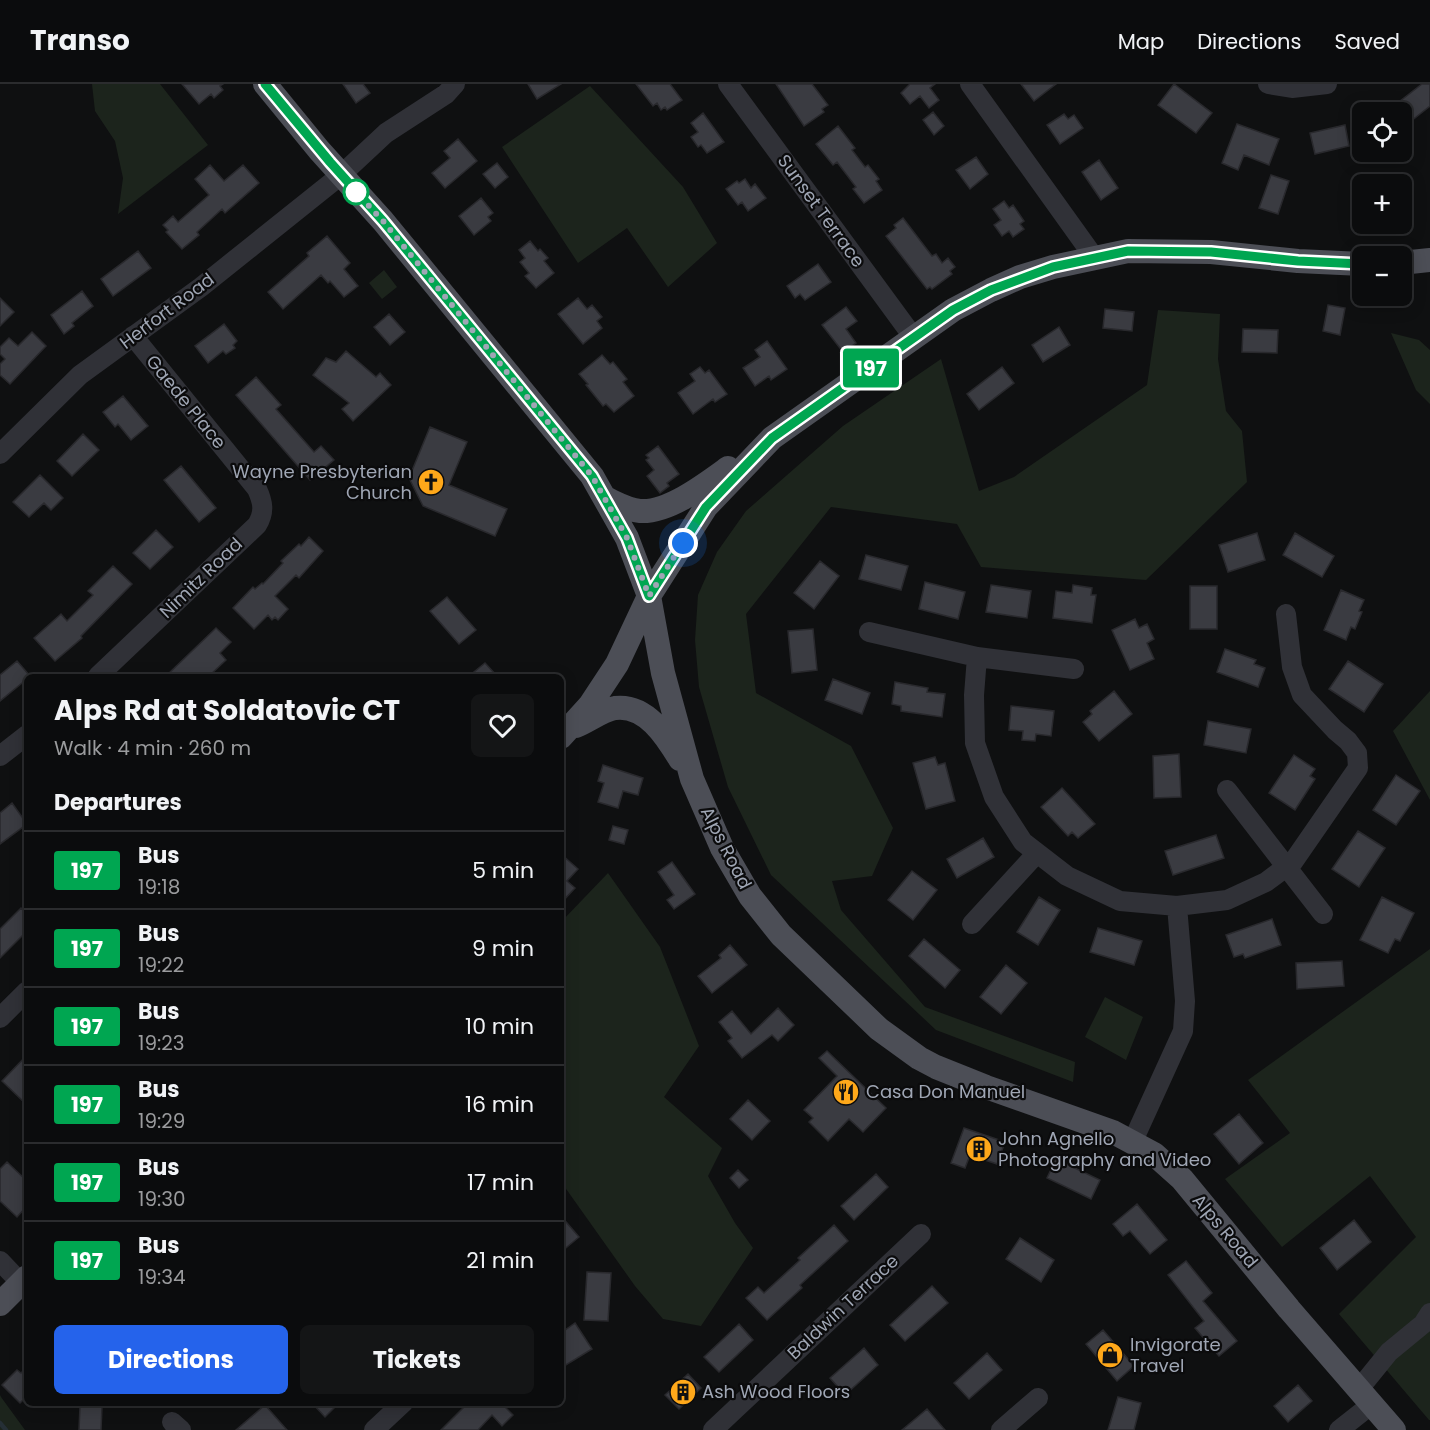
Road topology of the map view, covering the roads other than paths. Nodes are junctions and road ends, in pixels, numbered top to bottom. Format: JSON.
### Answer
{"nodes":[{"id":1,"x":265,"y":84,"type":"edge"},
{"id":2,"x":455,"y":84,"type":"edge"},
{"id":3,"x":728,"y":84,"type":"edge"},
{"id":4,"x":970,"y":84,"type":"edge"},
{"id":5,"x":1268,"y":84,"type":"edge"},
{"id":6,"x":1327,"y":84,"type":"edge"},
{"id":7,"x":341,"y":175,"type":"junction"},
{"id":8,"x":1094,"y":257,"type":"junction"},
{"id":9,"x":1430,"y":260,"type":"edge"},
{"id":10,"x":1412,"y":261,"type":"edge"},
{"id":11,"x":1352,"y":264,"type":"edge"},
{"id":12,"x":133,"y":336,"type":"junction"},
{"id":13,"x":914,"y":338,"type":"junction"},
{"id":14,"x":772,"y":438,"type":"junction"},
{"id":15,"x":0,"y":454,"type":"edge"},
{"id":16,"x":239,"y":468,"type":"joint"},
{"id":17,"x":605,"y":498,"type":"junction"},
{"id":18,"x":649,"y":596,"type":"junction"},
{"id":19,"x":1286,"y":614,"type":"dead end"},
{"id":20,"x":869,"y":632,"type":"dead end"},
{"id":21,"x":976,"y":657,"type":"junction"},
{"id":22,"x":1074,"y":669,"type":"dead end"},
{"id":23,"x":100,"y":674,"type":"edge"},
{"id":24,"x":565,"y":733,"type":"edge"},
{"id":25,"x":24,"y":737,"type":"edge"},
{"id":26,"x":0,"y":756,"type":"edge"},
{"id":27,"x":692,"y":779,"type":"junction"},
{"id":28,"x":1227,"y":790,"type":"dead end"},
{"id":29,"x":1037,"y":853,"type":"junction"},
{"id":30,"x":1287,"y":867,"type":"junction"},
{"id":31,"x":1177,"y":906,"type":"junction"},
{"id":32,"x":1323,"y":914,"type":"dead end"},
{"id":33,"x":972,"y":924,"type":"dead end"},
{"id":34,"x":24,"y":994,"type":"edge"},
{"id":35,"x":0,"y":1018,"type":"edge"},
{"id":36,"x":1132,"y":1143,"type":"junction"},
{"id":37,"x":921,"y":1234,"type":"dead end"},
{"id":38,"x":0,"y":1261,"type":"edge"},
{"id":39,"x":24,"y":1280,"type":"edge"},
{"id":40,"x":0,"y":1304,"type":"edge"},
{"id":41,"x":1430,"y":1313,"type":"edge"},
{"id":42,"x":1365,"y":1397,"type":"junction"},
{"id":43,"x":1038,"y":1398,"type":"dead end"},
{"id":44,"x":400,"y":1406,"type":"edge"},
{"id":45,"x":374,"y":1430,"type":"edge"},
{"id":46,"x":713,"y":1430,"type":"edge"},
{"id":47,"x":1001,"y":1430,"type":"edge"},
{"id":48,"x":1339,"y":1430,"type":"edge"},
{"id":49,"x":1394,"y":1430,"type":"edge"}],
"edges":[{"from":1,"to":7,"type":"main road","name":"Alps Road"},
{"from":2,"to":7,"type":"street","name":"Herfort Road"},
{"from":3,"to":13,"type":"street","name":"Sunset Terrace"},
{"from":4,"to":8,"type":"street"},
{"from":5,"to":6,"type":"street"},
{"from":7,"to":12,"type":"street","name":"Herfort Road"},
{"from":7,"to":17,"type":"main road","name":"Alps Road"},
{"from":8,"to":11,"type":"main road"},
{"from":8,"to":13,"type":"main road"},
{"from":9,"to":10,"type":"main road"},
{"from":12,"to":15,"type":"street","name":"Herfort Road"},
{"from":12,"to":16,"type":"street","name":"Gaede Place"},
{"from":13,"to":14,"type":"main road"},
{"from":14,"to":17,"type":"main road"},
{"from":14,"to":18,"type":"main road"},
{"from":16,"to":23,"type":"street","name":"Nimitz Road"},
{"from":17,"to":18,"type":"main road","name":"Alps Road"},
{"from":18,"to":24,"type":"main road"},
{"from":18,"to":27,"type":"main road","name":"Alps Road"},
{"from":19,"to":30,"type":"street"},
{"from":20,"to":21,"type":"street"},
{"from":21,"to":22,"type":"street"},
{"from":21,"to":29,"type":"street"},
{"from":24,"to":27,"type":"main road"},
{"from":25,"to":26,"type":"street"},
{"from":27,"to":36,"type":"main road","name":"Alps Road"},
{"from":28,"to":30,"type":"street"},
{"from":29,"to":31,"type":"street"},
{"from":29,"to":33,"type":"street"},
{"from":30,"to":31,"type":"street"},
{"from":30,"to":32,"type":"street"},
{"from":31,"to":36,"type":"street"},
{"from":34,"to":35,"type":"street"},
{"from":36,"to":42,"type":"main road","name":"Alps Road"},
{"from":37,"to":46,"type":"street","name":"Baldwin Terrace"},
{"from":38,"to":39,"type":"street"},
{"from":39,"to":40,"type":"main road"},
{"from":41,"to":42,"type":"street"},
{"from":42,"to":48,"type":"street"},
{"from":42,"to":49,"type":"main road","name":"Alps Road"},
{"from":43,"to":47,"type":"street"},
{"from":44,"to":45,"type":"street"}]}
